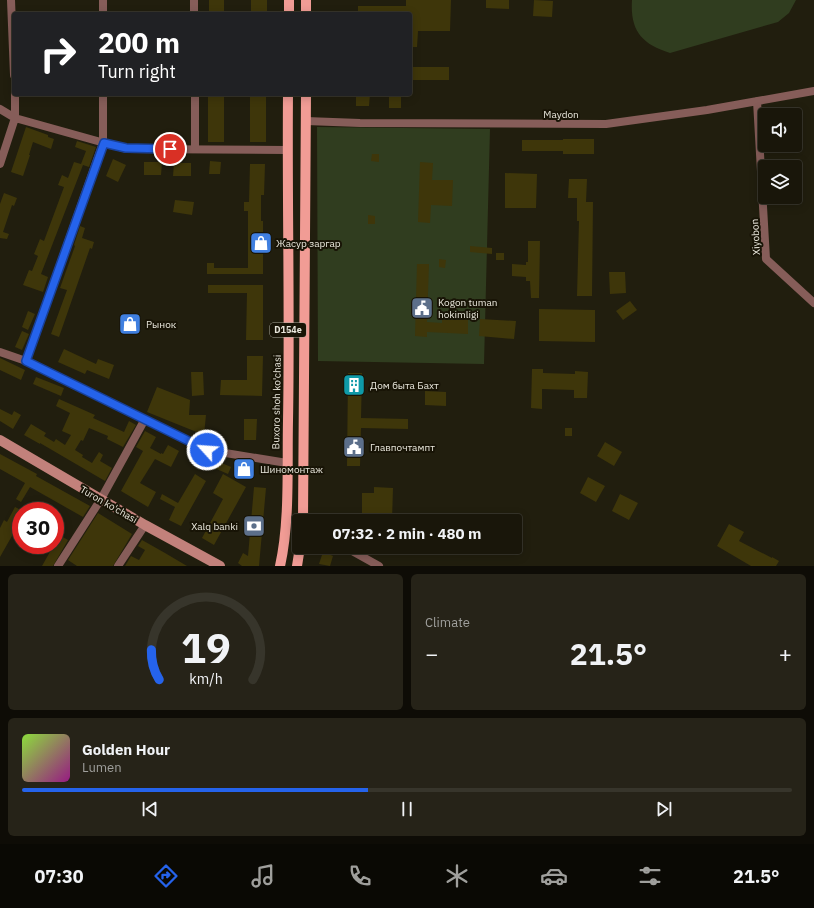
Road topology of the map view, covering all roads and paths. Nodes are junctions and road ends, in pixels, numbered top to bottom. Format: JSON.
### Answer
{"nodes":[{"id":1,"x":11,"y":0,"type":"edge"},
{"id":2,"x":103,"y":0,"type":"edge"},
{"id":3,"x":194,"y":0,"type":"edge"},
{"id":4,"x":289,"y":0,"type":"edge"},
{"id":5,"x":306,"y":0,"type":"edge"},
{"id":6,"x":103,"y":12,"type":"edge"},
{"id":7,"x":194,"y":12,"type":"edge"},
{"id":8,"x":288,"y":12,"type":"edge"},
{"id":9,"x":306,"y":12,"type":"edge"},
{"id":10,"x":12,"y":25,"type":"edge"},
{"id":11,"x":814,"y":91,"type":"edge"},
{"id":12,"x":15,"y":96,"type":"edge"},
{"id":13,"x":103,"y":96,"type":"edge"},
{"id":14,"x":194,"y":96,"type":"edge"},
{"id":15,"x":288,"y":96,"type":"edge"},
{"id":16,"x":306,"y":96,"type":"edge"},
{"id":17,"x":757,"y":101,"type":"junction"},
{"id":18,"x":0,"y":109,"type":"edge"},
{"id":19,"x":15,"y":118,"type":"junction"},
{"id":20,"x":288,"y":121,"type":"junction"},
{"id":21,"x":306,"y":121,"type":"junction"},
{"id":22,"x":104,"y":143,"type":"junction"},
{"id":23,"x":195,"y":149,"type":"junction"},
{"id":24,"x":287,"y":150,"type":"junction"},
{"id":25,"x":0,"y":164,"type":"edge"},
{"id":26,"x":814,"y":303,"type":"edge"},
{"id":27,"x":0,"y":352,"type":"edge"},
{"id":28,"x":26,"y":361,"type":"junction"},
{"id":29,"x":288,"y":387,"type":"junction"},
{"id":30,"x":304,"y":387,"type":"junction"},
{"id":31,"x":145,"y":420,"type":"junction"},
{"id":32,"x":0,"y":440,"type":"edge"},
{"id":33,"x":287,"y":463,"type":"junction"},
{"id":34,"x":101,"y":499,"type":"junction"},
{"id":35,"x":303,"y":514,"type":"edge"},
{"id":36,"x":145,"y":525,"type":"junction"},
{"id":37,"x":299,"y":554,"type":"edge"},
{"id":38,"x":358,"y":554,"type":"edge"},
{"id":39,"x":58,"y":566,"type":"edge"},
{"id":40,"x":118,"y":566,"type":"edge"},
{"id":41,"x":220,"y":566,"type":"edge"},
{"id":42,"x":280,"y":566,"type":"edge"},
{"id":43,"x":297,"y":566,"type":"edge"},
{"id":44,"x":379,"y":566,"type":"edge"}],
"edges":[{"from":1,"to":10,"type":"street"},
{"from":2,"to":6,"type":"street"},
{"from":3,"to":7,"type":"street"},
{"from":4,"to":8,"type":"main road"},
{"from":5,"to":9,"type":"main road"},
{"from":11,"to":17,"type":"street","name":"Maydon"},
{"from":12,"to":19,"type":"street"},
{"from":13,"to":22,"type":"street"},
{"from":14,"to":23,"type":"street"},
{"from":15,"to":20,"type":"main road","name":"Buxoro shoh ko'chasi","number":"D154e"},
{"from":16,"to":21,"type":"main road","number":"D154e"},
{"from":17,"to":21,"type":"street","name":"Maydon"},
{"from":17,"to":26,"type":"street","name":"Xiyobon"},
{"from":18,"to":19,"type":"street"},
{"from":19,"to":22,"type":"street"},
{"from":19,"to":25,"type":"street"},
{"from":20,"to":21,"type":"main road"},
{"from":20,"to":24,"type":"main road","name":"Buxoro shoh ko'chasi","number":"D154e"},
{"from":21,"to":30,"type":"main road","number":"D154e"},
{"from":22,"to":23,"type":"street"},
{"from":22,"to":28,"type":"street"},
{"from":23,"to":24,"type":"street"},
{"from":24,"to":29,"type":"main road","name":"Buxoro shoh ko'chasi","number":"D154e"},
{"from":27,"to":28,"type":"street"},
{"from":28,"to":31,"type":"street"},
{"from":29,"to":30,"type":"main road"},
{"from":29,"to":33,"type":"main road","name":"Buxoro shoh ko'chasi","number":"D154e"},
{"from":30,"to":35,"type":"main road","number":"D154e"},
{"from":31,"to":33,"type":"street"},
{"from":31,"to":34,"type":"street"},
{"from":32,"to":34,"type":"street","name":"Turon ko'chasi"},
{"from":33,"to":42,"type":"main road","name":"Buxoro shoh ko'chasi","number":"D154e"},
{"from":34,"to":36,"type":"street","name":"Turon ko'chasi"},
{"from":34,"to":39,"type":"street"},
{"from":36,"to":40,"type":"street"},
{"from":36,"to":41,"type":"street","name":"Turon ko'chasi"},
{"from":37,"to":43,"type":"main road"},
{"from":38,"to":44,"type":"street"}]}
